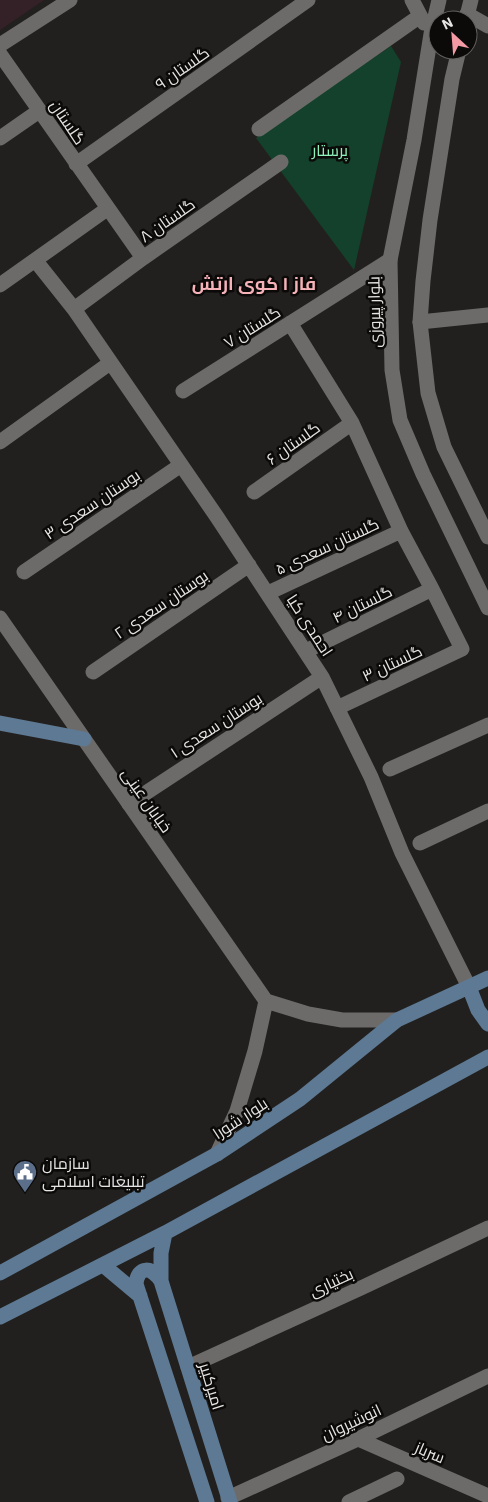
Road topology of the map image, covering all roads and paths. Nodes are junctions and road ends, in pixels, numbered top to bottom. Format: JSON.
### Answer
{"nodes":[{"id":1,"x":70,"y":0,"type":"edge"},
{"id":2,"x":308,"y":0,"type":"edge"},
{"id":3,"x":412,"y":0,"type":"edge"},
{"id":4,"x":420,"y":16,"type":"junction"},
{"id":5,"x":428,"y":29,"type":"edge"},
{"id":6,"x":0,"y":45,"type":"edge"},
{"id":7,"x":428,"y":52,"type":"edge"},
{"id":8,"x":0,"y":54,"type":"edge"},
{"id":9,"x":457,"y":60,"type":"edge"},
{"id":10,"x":39,"y":111,"type":"junction"},
{"id":11,"x":259,"y":129,"type":"dead end"},
{"id":12,"x":0,"y":138,"type":"edge"},
{"id":13,"x":281,"y":162,"type":"dead end"},
{"id":14,"x":76,"y":164,"type":"junction"},
{"id":15,"x":107,"y":209,"type":"junction"},
{"id":16,"x":143,"y":258,"type":"junction"},
{"id":17,"x":35,"y":260,"type":"junction"},
{"id":18,"x":390,"y":260,"type":"junction"},
{"id":19,"x":0,"y":285,"type":"edge"},
{"id":20,"x":74,"y":309,"type":"junction"},
{"id":21,"x":488,"y":315,"type":"edge"},
{"id":22,"x":420,"y":322,"type":"junction"},
{"id":23,"x":290,"y":323,"type":"junction"},
{"id":24,"x":110,"y":363,"type":"junction"},
{"id":25,"x":183,"y":391,"type":"dead end"},
{"id":26,"x":352,"y":423,"type":"junction"},
{"id":27,"x":0,"y":442,"type":"edge"},
{"id":28,"x":181,"y":465,"type":"junction"},
{"id":29,"x":254,"y":492,"type":"dead end"},
{"id":30,"x":400,"y":531,"type":"junction"},
{"id":31,"x":488,"y":537,"type":"edge"},
{"id":32,"x":250,"y":565,"type":"junction"},
{"id":33,"x":24,"y":572,"type":"dead end"},
{"id":34,"x":432,"y":589,"type":"junction"},
{"id":35,"x":268,"y":593,"type":"junction"},
{"id":36,"x":488,"y":608,"type":"edge"},
{"id":37,"x":0,"y":618,"type":"edge"},
{"id":38,"x":306,"y":651,"type":"junction"},
{"id":39,"x":93,"y":672,"type":"dead end"},
{"id":40,"x":322,"y":676,"type":"junction"},
{"id":41,"x":338,"y":708,"type":"junction"},
{"id":42,"x":0,"y":723,"type":"edge"},
{"id":43,"x":488,"y":724,"type":"edge"},
{"id":44,"x":84,"y":739,"type":"junction"},
{"id":45,"x":390,"y":769,"type":"dead end"},
{"id":46,"x":129,"y":804,"type":"junction"},
{"id":47,"x":488,"y":812,"type":"edge"},
{"id":48,"x":420,"y":843,"type":"dead end"},
{"id":49,"x":488,"y":978,"type":"edge"},
{"id":50,"x":470,"y":987,"type":"junction"},
{"id":51,"x":266,"y":1001,"type":"junction"},
{"id":52,"x":397,"y":1020,"type":"junction"},
{"id":53,"x":488,"y":1024,"type":"edge"},
{"id":54,"x":488,"y":1056,"type":"edge"},
{"id":55,"x":217,"y":1154,"type":"junction"},
{"id":56,"x":488,"y":1228,"type":"edge"},
{"id":57,"x":165,"y":1233,"type":"junction"},
{"id":58,"x":103,"y":1265,"type":"junction"},
{"id":59,"x":0,"y":1273,"type":"edge"},
{"id":60,"x":161,"y":1281,"type":"junction"},
{"id":61,"x":140,"y":1296,"type":"junction"},
{"id":62,"x":0,"y":1318,"type":"edge"},
{"id":63,"x":188,"y":1367,"type":"junction"},
{"id":64,"x":488,"y":1376,"type":"edge"},
{"id":65,"x":358,"y":1439,"type":"junction"},
{"id":66,"x":397,"y":1479,"type":"dead end"},
{"id":67,"x":488,"y":1496,"type":"edge"},
{"id":68,"x":229,"y":1500,"type":"edge"},
{"id":69,"x":355,"y":1501,"type":"edge"},
{"id":70,"x":206,"y":1502,"type":"edge"}],
"edges":[{"from":1,"to":6,"type":"street"},
{"from":2,"to":14,"type":"street","name":"گلستان ۹"},
{"from":3,"to":4,"type":"street"},
{"from":4,"to":5,"type":"street"},
{"from":4,"to":11,"type":"street"},
{"from":7,"to":18,"type":"street","name":"بلوار پیروزی"},
{"from":8,"to":10,"type":"street","name":"گلستان"},
{"from":9,"to":22,"type":"street"},
{"from":10,"to":12,"type":"street"},
{"from":10,"to":14,"type":"street","name":"گلستان"},
{"from":13,"to":16,"type":"street","name":"گلستان ۸"},
{"from":14,"to":15,"type":"street","name":"گلستان"},
{"from":15,"to":16,"type":"street","name":"گلستان"},
{"from":15,"to":17,"type":"street"},
{"from":16,"to":20,"type":"street","name":"گلستان ۸"},
{"from":17,"to":19,"type":"street"},
{"from":17,"to":20,"type":"street","name":"احمدی کیا"},
{"from":18,"to":23,"type":"street","name":"گلستان ۷"},
{"from":18,"to":36,"type":"street","name":"بلوار پیروزی"},
{"from":20,"to":24,"type":"street","name":"احمدی کیا"},
{"from":21,"to":22,"type":"street"},
{"from":22,"to":31,"type":"street"},
{"from":23,"to":25,"type":"street","name":"گلستان ۷"},
{"from":23,"to":26,"type":"street"},
{"from":24,"to":27,"type":"street"},
{"from":24,"to":28,"type":"street","name":"احمدی کیا"},
{"from":26,"to":29,"type":"street","name":"گلستان ۶"},
{"from":26,"to":30,"type":"street"},
{"from":28,"to":32,"type":"street","name":"احمدی کیا"},
{"from":28,"to":33,"type":"street","name":"بوستان سعدی ۳"},
{"from":30,"to":34,"type":"street"},
{"from":30,"to":35,"type":"street","name":"گلستان سعدی ۵"},
{"from":32,"to":35,"type":"street","name":"احمدی کیا"},
{"from":32,"to":39,"type":"street","name":"بوستان سعدی ۲"},
{"from":34,"to":38,"type":"street","name":"گلستان ۴"},
{"from":34,"to":41,"type":"street","name":"گلستان ۳"},
{"from":35,"to":38,"type":"street","name":"احمدی کیا"},
{"from":37,"to":44,"type":"street","name":"خیابان عینی"},
{"from":38,"to":40,"type":"street","name":"احمدی کیا"},
{"from":40,"to":41,"type":"street","name":"احمدی کیا"},
{"from":40,"to":46,"type":"street","name":"بوستان سعدی ۱"},
{"from":41,"to":50,"type":"street","name":"احمدی کیا"},
{"from":42,"to":44,"type":"main road"},
{"from":43,"to":45,"type":"street"},
{"from":44,"to":46,"type":"street","name":"خیابان عینی"},
{"from":46,"to":51,"type":"street","name":"خیابان عینی"},
{"from":47,"to":48,"type":"street"},
{"from":49,"to":50,"type":"main road","name":"بلوار شورا"},
{"from":50,"to":52,"type":"main road","name":"بلوار شورا"},
{"from":50,"to":53,"type":"main road"},
{"from":51,"to":52,"type":"street"},
{"from":51,"to":55,"type":"street"},
{"from":52,"to":55,"type":"main road","name":"بلوار شورا"},
{"from":54,"to":57,"type":"main road"},
{"from":55,"to":59,"type":"main road","name":"بلوار شورا"},
{"from":56,"to":63,"type":"street","name":"بختیاری"},
{"from":57,"to":58,"type":"main road"},
{"from":57,"to":60,"type":"main road","name":"امیرکبیر"},
{"from":58,"to":61,"type":"main road"},
{"from":58,"to":62,"type":"main road"},
{"from":60,"to":61,"type":"main road"},
{"from":60,"to":63,"type":"main road","name":"امیرکبیر"},
{"from":61,"to":70,"type":"main road"},
{"from":63,"to":68,"type":"main road","name":"امیرکبیر"},
{"from":64,"to":65,"type":"street","name":"انوشیروان"},
{"from":65,"to":67,"type":"street","name":"سرباز"},
{"from":65,"to":68,"type":"street","name":"انوشیروان"},
{"from":66,"to":69,"type":"street"}]}
